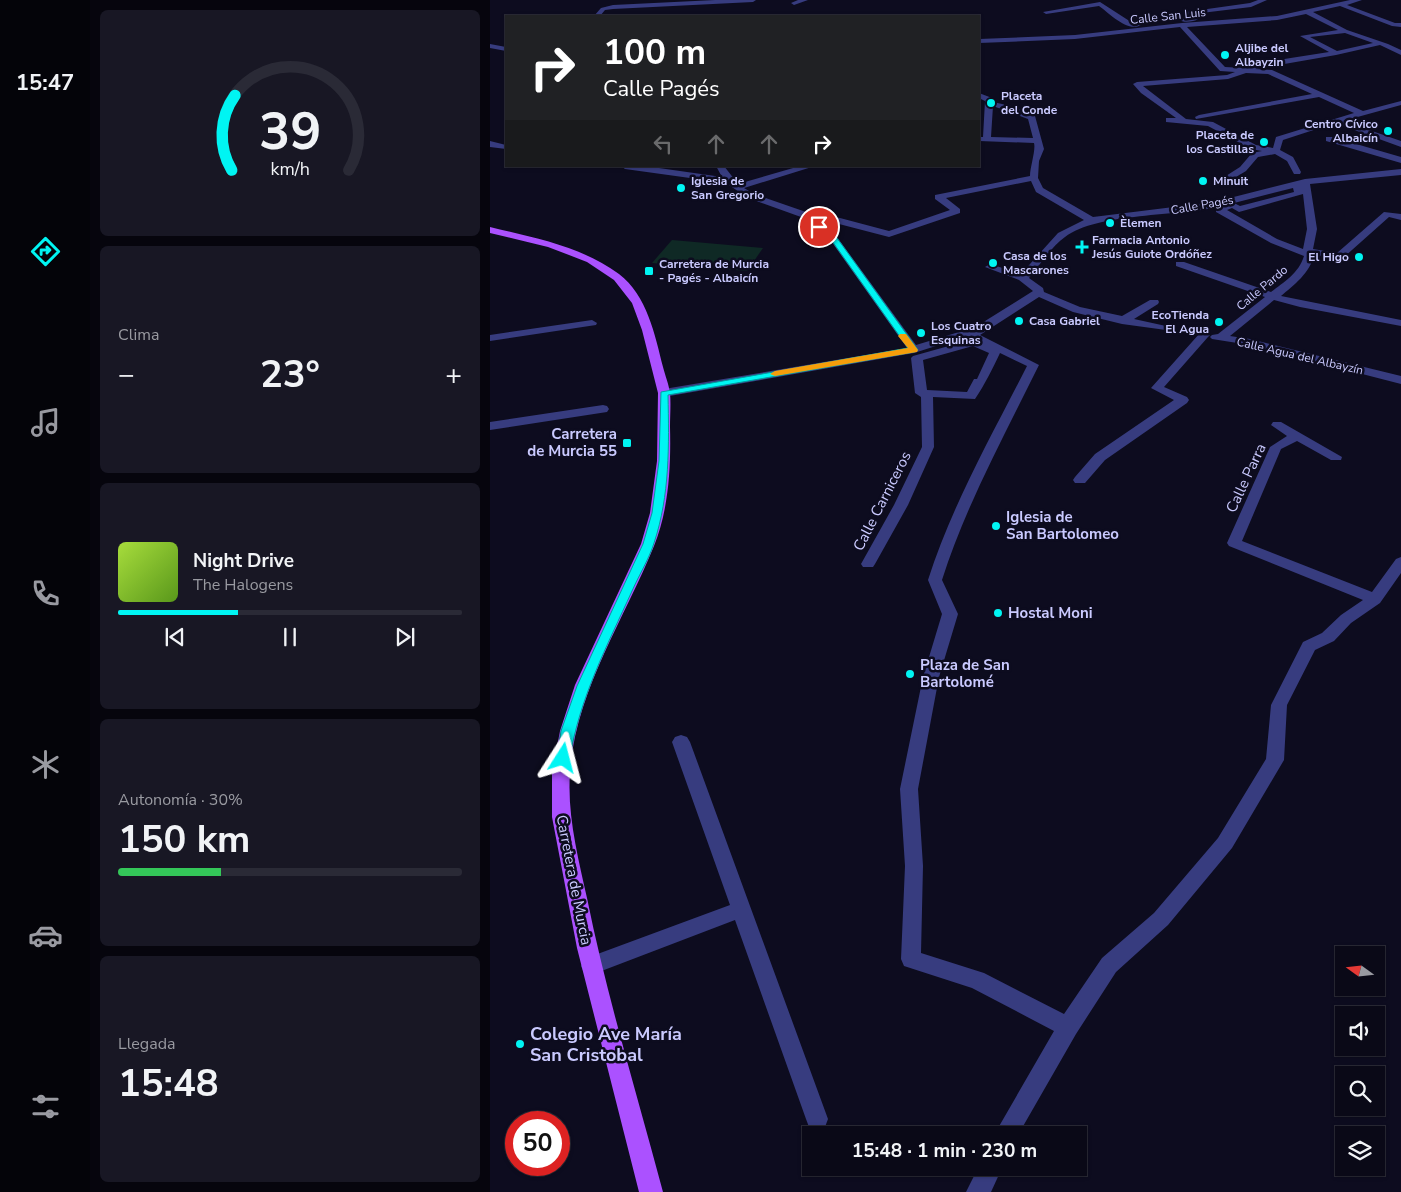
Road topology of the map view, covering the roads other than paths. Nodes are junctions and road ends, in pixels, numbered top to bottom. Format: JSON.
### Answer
{"nodes":[{"id":1,"x":753,"y":0,"type":"edge"},
{"id":2,"x":805,"y":0,"type":"edge"},
{"id":3,"x":1264,"y":0,"type":"edge"},
{"id":4,"x":1358,"y":0,"type":"edge"},
{"id":5,"x":794,"y":4,"type":"dead end"},
{"id":6,"x":1340,"y":4,"type":"junction"},
{"id":7,"x":1046,"y":12,"type":"dead end"},
{"id":8,"x":1308,"y":12,"type":"junction"},
{"id":9,"x":598,"y":15,"type":"edge"},
{"id":10,"x":1138,"y":25,"type":"junction"},
{"id":11,"x":1182,"y":25,"type":"junction"},
{"id":12,"x":1397,"y":25,"type":"edge"},
{"id":13,"x":1345,"y":31,"type":"junction"},
{"id":14,"x":1129,"y":32,"type":"junction"},
{"id":15,"x":980,"y":41,"type":"edge"},
{"id":16,"x":1377,"y":44,"type":"junction"},
{"id":17,"x":490,"y":46,"type":"edge"},
{"id":18,"x":505,"y":49,"type":"edge"},
{"id":19,"x":1336,"y":53,"type":"junction"},
{"id":20,"x":1401,"y":53,"type":"edge"},
{"id":21,"x":1244,"y":70,"type":"junction"},
{"id":22,"x":1318,"y":95,"type":"junction"},
{"id":23,"x":980,"y":96,"type":"edge"},
{"id":24,"x":1401,"y":103,"type":"edge"},
{"id":25,"x":988,"y":106,"type":"junction"},
{"id":26,"x":1363,"y":114,"type":"junction"},
{"id":27,"x":1200,"y":117,"type":"dead end"},
{"id":28,"x":1182,"y":119,"type":"dead end"},
{"id":29,"x":1169,"y":120,"type":"dead end"},
{"id":30,"x":1336,"y":121,"type":"junction"},
{"id":31,"x":1311,"y":127,"type":"junction"},
{"id":32,"x":983,"y":139,"type":"edge"},
{"id":33,"x":1038,"y":141,"type":"junction"},
{"id":34,"x":490,"y":144,"type":"edge"},
{"id":35,"x":1401,"y":144,"type":"edge"},
{"id":36,"x":505,"y":147,"type":"edge"},
{"id":37,"x":1276,"y":152,"type":"junction"},
{"id":38,"x":1401,"y":160,"type":"edge"},
{"id":39,"x":631,"y":167,"type":"edge"},
{"id":40,"x":721,"y":167,"type":"edge"},
{"id":41,"x":807,"y":167,"type":"edge"},
{"id":42,"x":1297,"y":172,"type":"dead end"},
{"id":43,"x":1401,"y":172,"type":"edge"},
{"id":44,"x":1034,"y":178,"type":"junction"},
{"id":45,"x":1221,"y":183,"type":"dead end"},
{"id":46,"x":732,"y":184,"type":"junction"},
{"id":47,"x":804,"y":215,"type":"junction"},
{"id":48,"x":1401,"y":217,"type":"edge"},
{"id":49,"x":1091,"y":220,"type":"junction"},
{"id":50,"x":490,"y":230,"type":"edge"},
{"id":51,"x":1309,"y":251,"type":"junction"},
{"id":52,"x":1180,"y":264,"type":"dead end"},
{"id":53,"x":990,"y":267,"type":"dead end"},
{"id":54,"x":1024,"y":278,"type":"junction"},
{"id":55,"x":1038,"y":293,"type":"junction"},
{"id":56,"x":1274,"y":297,"type":"junction"},
{"id":57,"x":1154,"y":302,"type":"dead end"},
{"id":58,"x":1122,"y":321,"type":"junction"},
{"id":59,"x":1401,"y":322,"type":"edge"},
{"id":60,"x":592,"y":323,"type":"dead end"},
{"id":61,"x":1162,"y":328,"type":"dead end"},
{"id":62,"x":971,"y":335,"type":"junction"},
{"id":63,"x":490,"y":338,"type":"edge"},
{"id":64,"x":1220,"y":338,"type":"junction"},
{"id":65,"x":914,"y":350,"type":"junction"},
{"id":66,"x":1401,"y":380,"type":"edge"},
{"id":67,"x":664,"y":394,"type":"junction"},
{"id":68,"x":927,"y":394,"type":"junction"},
{"id":69,"x":603,"y":409,"type":"dead end"},
{"id":70,"x":1278,"y":425,"type":"dead end"},
{"id":71,"x":490,"y":426,"type":"edge"},
{"id":72,"x":1296,"y":436,"type":"junction"},
{"id":73,"x":1336,"y":457,"type":"dead end"},
{"id":74,"x":1080,"y":480,"type":"dead end"},
{"id":75,"x":1401,"y":562,"type":"edge"},
{"id":76,"x":868,"y":564,"type":"dead end"},
{"id":77,"x":1375,"y":599,"type":"junction"},
{"id":78,"x":681,"y":742,"type":"dead end"},
{"id":79,"x":741,"y":909,"type":"junction"},
{"id":80,"x":591,"y":966,"type":"junction"},
{"id":81,"x":1068,"y":1027,"type":"junction"},
{"id":82,"x":817,"y":1119,"type":"dead end"},
{"id":83,"x":1010,"y":1126,"type":"edge"},
{"id":84,"x":986,"y":1176,"type":"edge"},
{"id":85,"x":651,"y":1192,"type":"edge"},
{"id":86,"x":978,"y":1192,"type":"edge"}],
"edges":[{"from":1,"to":9,"type":"street"},
{"from":2,"to":5,"type":"street"},
{"from":3,"to":10,"type":"street"},
{"from":4,"to":6,"type":"street","name":"Calle San Luis"},
{"from":6,"to":8,"type":"street","name":"Calle San Luis"},
{"from":6,"to":12,"type":"street"},
{"from":7,"to":10,"type":"street"},
{"from":8,"to":11,"type":"street","name":"Calle San Luis"},
{"from":8,"to":13,"type":"street"},
{"from":10,"to":14,"type":"street"},
{"from":11,"to":14,"type":"street","name":"Calle San Luis"},
{"from":11,"to":21,"type":"street"},
{"from":13,"to":16,"type":"street"},
{"from":13,"to":19,"type":"street"},
{"from":14,"to":15,"type":"street","name":"Calle San Luis"},
{"from":16,"to":19,"type":"street"},
{"from":16,"to":20,"type":"street"},
{"from":17,"to":18,"type":"street"},
{"from":19,"to":21,"type":"street"},
{"from":21,"to":22,"type":"street"},
{"from":21,"to":28,"type":"street"},
{"from":22,"to":26,"type":"street"},
{"from":22,"to":27,"type":"street"},
{"from":23,"to":25,"type":"street"},
{"from":24,"to":26,"type":"street"},
{"from":25,"to":32,"type":"street"},
{"from":25,"to":33,"type":"street"},
{"from":26,"to":30,"type":"street"},
{"from":29,"to":37,"type":"street"},
{"from":30,"to":31,"type":"street"},
{"from":30,"to":35,"type":"street"},
{"from":31,"to":37,"type":"street"},
{"from":31,"to":38,"type":"street"},
{"from":32,"to":33,"type":"street"},
{"from":33,"to":44,"type":"street"},
{"from":34,"to":36,"type":"street"},
{"from":37,"to":42,"type":"street"},
{"from":37,"to":45,"type":"street"},
{"from":39,"to":46,"type":"street"},
{"from":40,"to":46,"type":"street"},
{"from":41,"to":46,"type":"street"},
{"from":43,"to":49,"type":"street","name":"Calle Pagés"},
{"from":44,"to":47,"type":"street"},
{"from":44,"to":49,"type":"street"},
{"from":46,"to":47,"type":"street"},
{"from":47,"to":65,"type":"street"},
{"from":48,"to":51,"type":"street"},
{"from":49,"to":54,"type":"street","name":"Calle Pagés"},
{"from":50,"to":67,"type":"main road","name":"Carretera de Murcia"},
{"from":51,"to":51,"type":"street","name":"Calle Pardo"},
{"from":51,"to":56,"type":"street","name":"Calle Pardo"},
{"from":52,"to":56,"type":"street"},
{"from":53,"to":54,"type":"street"},
{"from":54,"to":55,"type":"street"},
{"from":55,"to":58,"type":"street"},
{"from":55,"to":62,"type":"street"},
{"from":56,"to":59,"type":"street"},
{"from":56,"to":64,"type":"street","name":"Calle Pardo"},
{"from":57,"to":58,"type":"street"},
{"from":58,"to":61,"type":"street"},
{"from":60,"to":63,"type":"street"},
{"from":62,"to":65,"type":"street"},
{"from":62,"to":81,"type":"street"},
{"from":64,"to":66,"type":"street","name":"Calle Agua del Albayzín"},
{"from":64,"to":74,"type":"street","name":"Calle Agua del Albayzín"},
{"from":65,"to":67,"type":"street"},
{"from":67,"to":80,"type":"main road","name":"Carretera de Murcia"},
{"from":68,"to":68,"type":"street"},
{"from":68,"to":76,"type":"street","name":"Calle Carniceros"},
{"from":69,"to":71,"type":"street"},
{"from":70,"to":72,"type":"street"},
{"from":72,"to":73,"type":"street"},
{"from":72,"to":77,"type":"street","name":"Calle Parra"},
{"from":75,"to":77,"type":"street"},
{"from":77,"to":81,"type":"street"},
{"from":78,"to":79,"type":"street"},
{"from":79,"to":80,"type":"street"},
{"from":79,"to":82,"type":"street"},
{"from":80,"to":85,"type":"main road","name":"Carretera de Murcia"},
{"from":81,"to":83,"type":"street"},
{"from":84,"to":86,"type":"street"}]}
